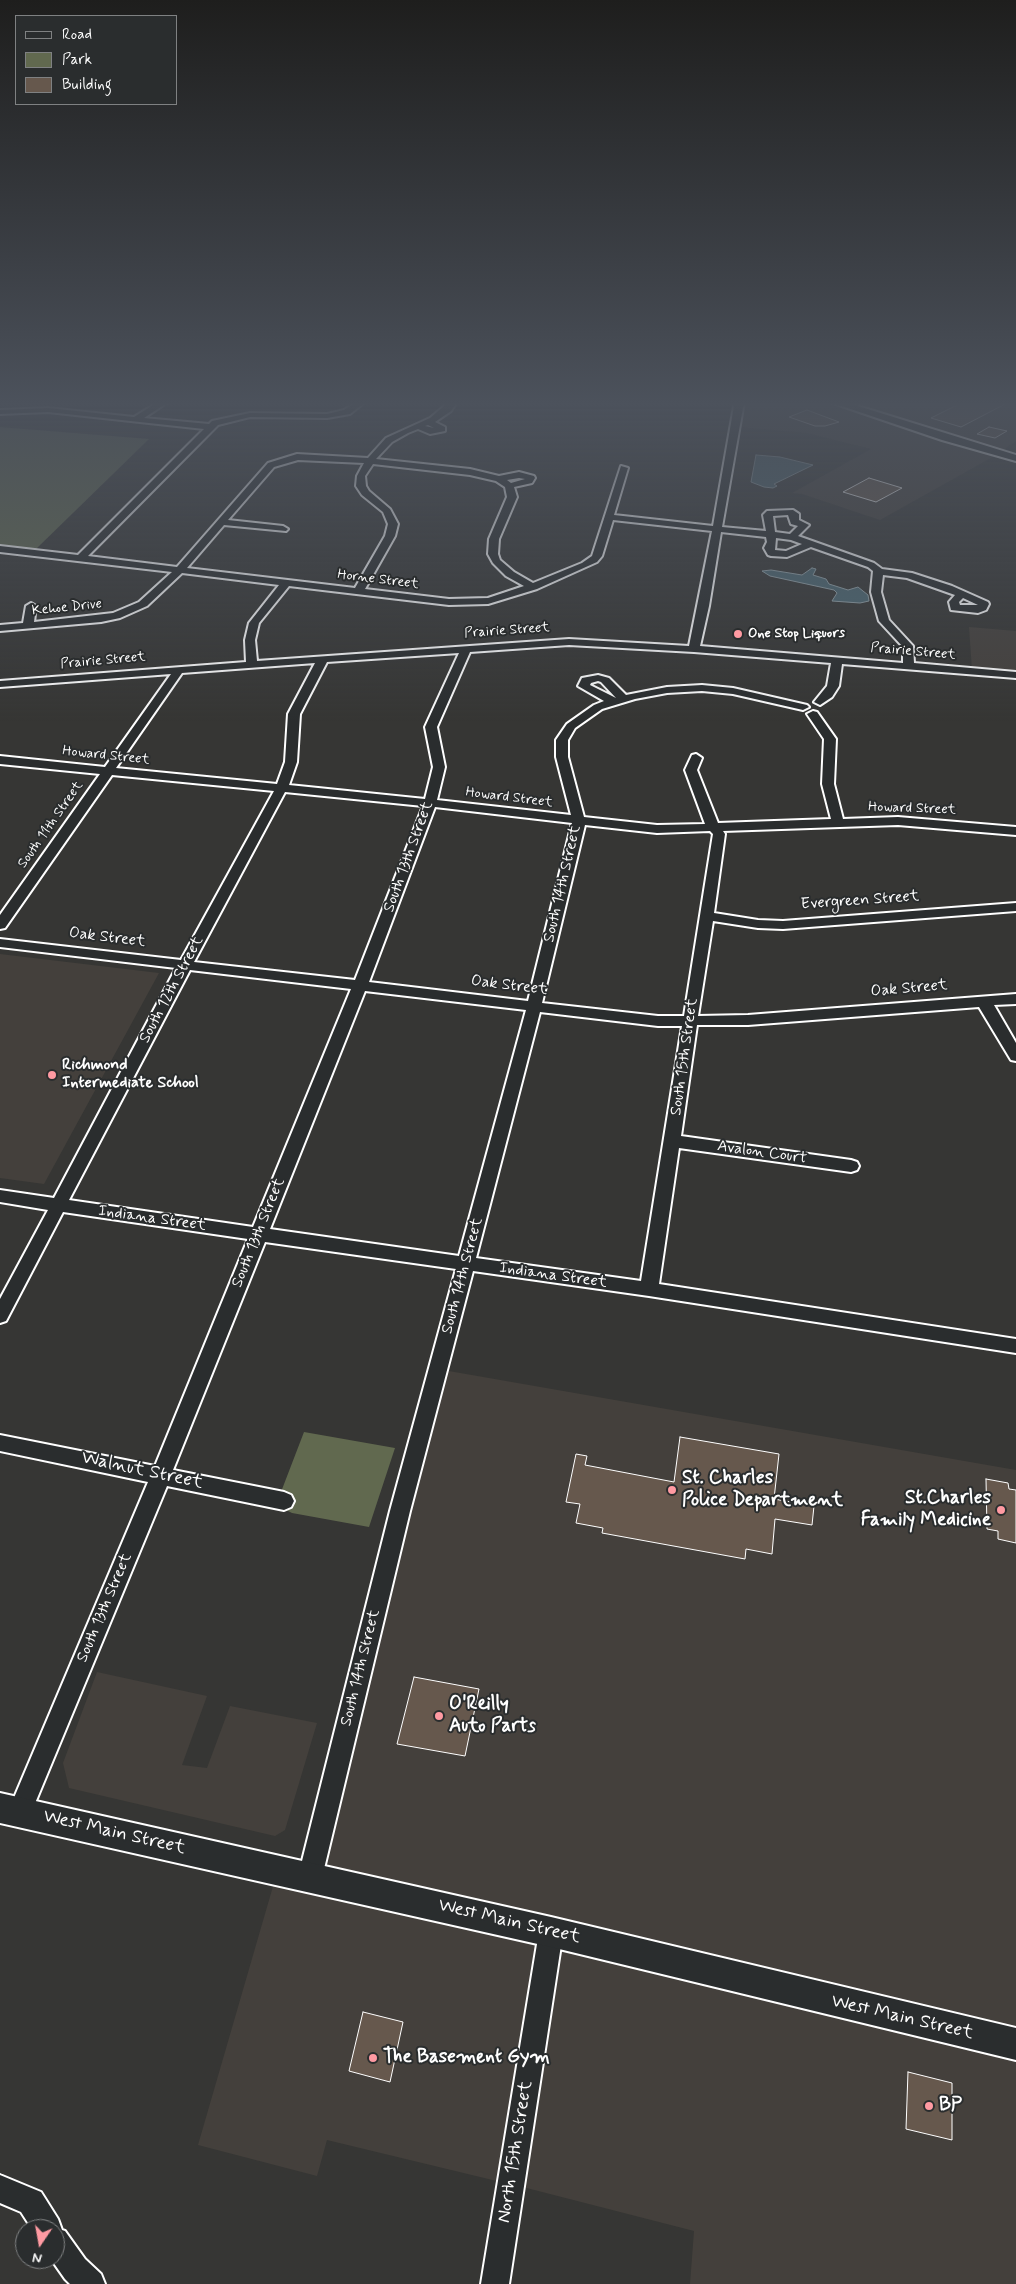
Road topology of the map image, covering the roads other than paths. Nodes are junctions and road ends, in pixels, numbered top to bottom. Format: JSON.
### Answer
{"nodes":[{"id":1,"x":129,"y":509,"type":"edge"},
{"id":2,"x":233,"y":509,"type":"edge"},
{"id":3,"x":385,"y":509,"type":"edge"},
{"id":4,"x":507,"y":509,"type":"edge"},
{"id":5,"x":612,"y":509,"type":"edge"},
{"id":6,"x":720,"y":509,"type":"edge"},
{"id":7,"x":609,"y":517,"type":"junction"},
{"id":8,"x":221,"y":522,"type":"junction"},
{"id":9,"x":283,"y":528,"type":"dead end"},
{"id":10,"x":716,"y":530,"type":"junction"},
{"id":11,"x":771,"y":534,"type":"junction"},
{"id":12,"x":792,"y":537,"type":"junction"},
{"id":13,"x":811,"y":543,"type":"junction"},
{"id":14,"x":0,"y":549,"type":"edge"},
{"id":15,"x":80,"y":558,"type":"junction"},
{"id":16,"x":180,"y":570,"type":"junction"},
{"id":17,"x":878,"y":571,"type":"junction"},
{"id":18,"x":286,"y":583,"type":"junction"},
{"id":19,"x":533,"y":587,"type":"junction"},
{"id":20,"x":358,"y":592,"type":"junction"},
{"id":21,"x":961,"y":594,"type":"dead end"},
{"id":22,"x":31,"y":606,"type":"dead end"},
{"id":23,"x":28,"y":626,"type":"junction"},
{"id":24,"x":0,"y":628,"type":"edge"},
{"id":25,"x":466,"y":648,"type":"junction"},
{"id":26,"x":694,"y":649,"type":"junction"},
{"id":27,"x":323,"y":659,"type":"junction"},
{"id":28,"x":837,"y":661,"type":"junction"},
{"id":29,"x":252,"y":664,"type":"junction"},
{"id":30,"x":909,"y":667,"type":"junction"},
{"id":31,"x":179,"y":670,"type":"junction"},
{"id":32,"x":1016,"y":675,"type":"edge"},
{"id":33,"x":0,"y":684,"type":"edge"},
{"id":34,"x":808,"y":710,"type":"junction"},
{"id":35,"x":696,"y":758,"type":"dead end"},
{"id":36,"x":0,"y":760,"type":"edge"},
{"id":37,"x":106,"y":771,"type":"junction"},
{"id":38,"x":281,"y":789,"type":"junction"},
{"id":39,"x":429,"y":803,"type":"junction"},
{"id":40,"x":579,"y":821,"type":"junction"},
{"id":41,"x":838,"y":822,"type":"junction"},
{"id":42,"x":714,"y":827,"type":"junction"},
{"id":43,"x":1016,"y":831,"type":"edge"},
{"id":44,"x":1016,"y":907,"type":"edge"},
{"id":45,"x":706,"y":916,"type":"junction"},
{"id":46,"x":0,"y":925,"type":"edge"},
{"id":47,"x":0,"y":943,"type":"edge"},
{"id":48,"x":185,"y":965,"type":"junction"},
{"id":49,"x":360,"y":986,"type":"junction"},
{"id":50,"x":1016,"y":999,"type":"edge"},
{"id":51,"x":983,"y":1000,"type":"junction"},
{"id":52,"x":534,"y":1007,"type":"junction"},
{"id":53,"x":690,"y":1022,"type":"junction"},
{"id":54,"x":1016,"y":1056,"type":"edge"},
{"id":55,"x":672,"y":1141,"type":"junction"},
{"id":56,"x":850,"y":1166,"type":"dead end"},
{"id":57,"x":0,"y":1196,"type":"edge"},
{"id":58,"x":59,"y":1205,"type":"junction"},
{"id":59,"x":258,"y":1234,"type":"junction"},
{"id":60,"x":466,"y":1263,"type":"junction"},
{"id":61,"x":649,"y":1289,"type":"junction"},
{"id":62,"x":0,"y":1316,"type":"edge"},
{"id":63,"x":1016,"y":1346,"type":"edge"},
{"id":64,"x":0,"y":1443,"type":"edge"},
{"id":65,"x":161,"y":1475,"type":"junction"},
{"id":66,"x":284,"y":1501,"type":"dead end"},
{"id":67,"x":10,"y":1810,"type":"edge"},
{"id":68,"x":310,"y":1877,"type":"junction"},
{"id":69,"x":551,"y":1932,"type":"junction"},
{"id":70,"x":1016,"y":2044,"type":"edge"},
{"id":71,"x":0,"y":2189,"type":"edge"},
{"id":72,"x":42,"y":2219,"type":"edge"},
{"id":73,"x":65,"y":2256,"type":"edge"},
{"id":74,"x":91,"y":2284,"type":"edge"},
{"id":75,"x":495,"y":2284,"type":"edge"}],
"edges":[{"from":1,"to":15,"type":"street"},
{"from":2,"to":8,"type":"street"},
{"from":3,"to":20,"type":"street"},
{"from":4,"to":19,"type":"street"},
{"from":5,"to":7,"type":"street","name":"Horne Street"},
{"from":6,"to":10,"type":"street"},
{"from":7,"to":10,"type":"street"},
{"from":7,"to":19,"type":"street","name":"Horne Street"},
{"from":8,"to":9,"type":"street"},
{"from":8,"to":16,"type":"street"},
{"from":10,"to":11,"type":"street"},
{"from":10,"to":26,"type":"street"},
{"from":11,"to":12,"type":"street"},
{"from":11,"to":12,"type":"street"},
{"from":11,"to":13,"type":"street"},
{"from":12,"to":13,"type":"street"},
{"from":13,"to":17,"type":"street"},
{"from":14,"to":15,"type":"street","name":"Horne Street"},
{"from":15,"to":16,"type":"street","name":"Horne Street"},
{"from":16,"to":18,"type":"street","name":"Horne Street"},
{"from":16,"to":23,"type":"street","name":"Kehoe Drive"},
{"from":17,"to":21,"type":"street"},
{"from":17,"to":30,"type":"street"},
{"from":18,"to":20,"type":"street","name":"Horne Street"},
{"from":18,"to":29,"type":"street"},
{"from":19,"to":20,"type":"street","name":"Horne Street"},
{"from":22,"to":23,"type":"street"},
{"from":23,"to":24,"type":"street","name":"Kehoe Drive"},
{"from":25,"to":26,"type":"street","name":"Prairie Street"},
{"from":25,"to":27,"type":"street","name":"Prairie Street"},
{"from":25,"to":39,"type":"street","name":"South 13th Street"},
{"from":26,"to":28,"type":"street","name":"Prairie Street"},
{"from":27,"to":29,"type":"street","name":"Prairie Street"},
{"from":27,"to":38,"type":"street","name":"South 12th Street"},
{"from":28,"to":30,"type":"street","name":"Prairie Street"},
{"from":28,"to":34,"type":"street"},
{"from":29,"to":31,"type":"street","name":"Prairie Street"},
{"from":30,"to":32,"type":"street","name":"Prairie Street"},
{"from":31,"to":33,"type":"street","name":"Prairie Street"},
{"from":31,"to":37,"type":"street","name":"South 11th Street"},
{"from":34,"to":40,"type":"street","name":"South 14th Street"},
{"from":34,"to":41,"type":"street"},
{"from":35,"to":42,"type":"street","name":"South 15th Street"},
{"from":36,"to":37,"type":"street","name":"Howard Street"},
{"from":37,"to":38,"type":"street","name":"Howard Street"},
{"from":37,"to":46,"type":"street","name":"South 11th Street"},
{"from":38,"to":39,"type":"street","name":"Howard Street"},
{"from":38,"to":48,"type":"street","name":"South 12th Street"},
{"from":39,"to":40,"type":"street","name":"Howard Street"},
{"from":39,"to":49,"type":"street","name":"South 13th Street"},
{"from":40,"to":42,"type":"street","name":"Howard Street"},
{"from":40,"to":52,"type":"street","name":"South 14th Street"},
{"from":41,"to":42,"type":"street","name":"Howard Street"},
{"from":41,"to":43,"type":"street","name":"Howard Street"},
{"from":42,"to":45,"type":"street","name":"South 15th Street"},
{"from":44,"to":45,"type":"street","name":"Evergreen Street"},
{"from":45,"to":53,"type":"street","name":"South 15th Street"},
{"from":47,"to":48,"type":"street","name":"Oak Street"},
{"from":48,"to":49,"type":"street","name":"Oak Street"},
{"from":48,"to":58,"type":"street","name":"South 12th Street"},
{"from":49,"to":52,"type":"street","name":"Oak Street"},
{"from":49,"to":59,"type":"street","name":"South 13th Street"},
{"from":50,"to":51,"type":"street","name":"Oak Street"},
{"from":51,"to":53,"type":"street","name":"Oak Street"},
{"from":51,"to":54,"type":"street"},
{"from":52,"to":53,"type":"street","name":"Oak Street"},
{"from":52,"to":60,"type":"street","name":"South 14th Street"},
{"from":53,"to":55,"type":"street","name":"South 15th Street"},
{"from":55,"to":56,"type":"street","name":"Avalon Court"},
{"from":55,"to":61,"type":"street","name":"South 15th Street"},
{"from":57,"to":58,"type":"street","name":"Indiana Street"},
{"from":58,"to":59,"type":"street","name":"Indiana Street"},
{"from":58,"to":62,"type":"street","name":"South 12th Street"},
{"from":59,"to":60,"type":"street","name":"Indiana Street"},
{"from":59,"to":65,"type":"street","name":"South 13th Street"},
{"from":60,"to":61,"type":"street","name":"Indiana Street"},
{"from":60,"to":68,"type":"street","name":"South 14th Street"},
{"from":61,"to":63,"type":"street","name":"Indiana Street"},
{"from":64,"to":65,"type":"street","name":"Walnut Street"},
{"from":65,"to":66,"type":"street","name":"Walnut Street"},
{"from":65,"to":67,"type":"street","name":"South 13th Street"},
{"from":67,"to":68,"type":"main road","name":"West Main Street"},
{"from":68,"to":69,"type":"main road","name":"West Main Street"},
{"from":69,"to":70,"type":"main road","name":"West Main Street"},
{"from":69,"to":75,"type":"street","name":"North 15th Street"},
{"from":71,"to":72,"type":"street"},
{"from":73,"to":74,"type":"street"}]}
